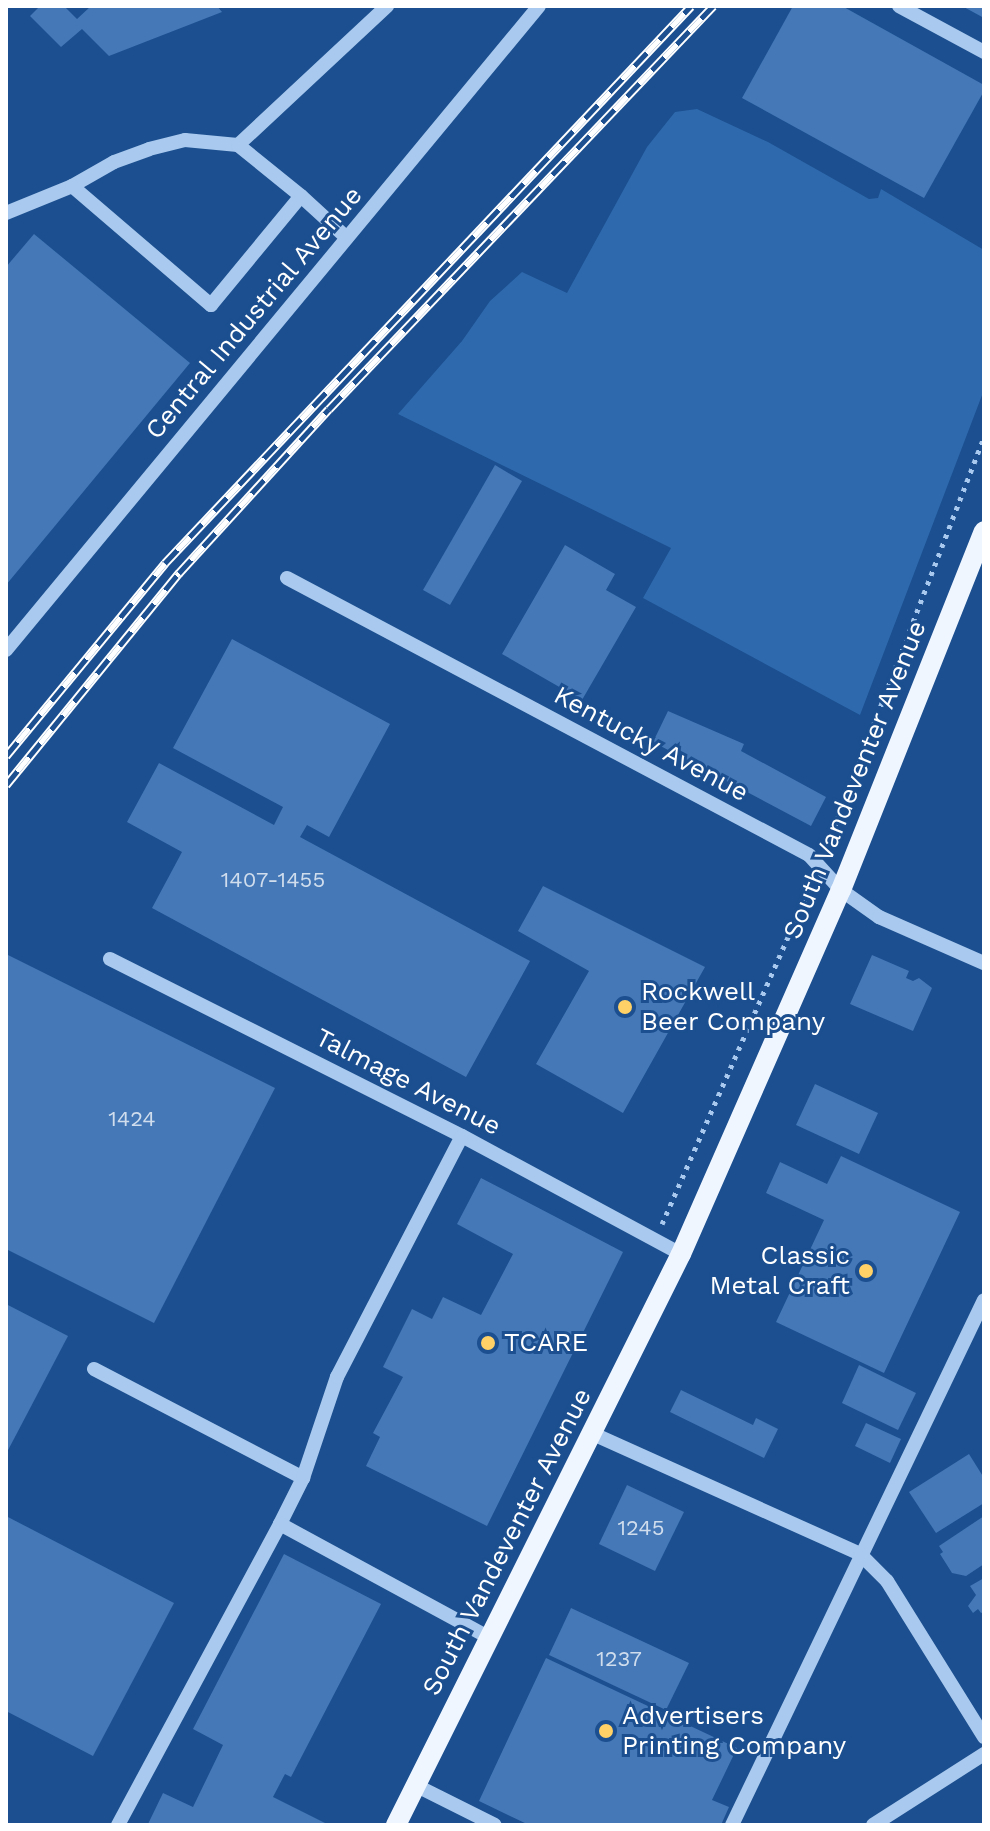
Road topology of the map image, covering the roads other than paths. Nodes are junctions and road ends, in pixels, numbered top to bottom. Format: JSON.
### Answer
{"nodes":[{"id":1,"x":387,"y":6,"type":"edge"},
{"id":2,"x":539,"y":6,"type":"edge"},
{"id":3,"x":899,"y":6,"type":"edge"},
{"id":4,"x":984,"y":52,"type":"edge"},
{"id":5,"x":238,"y":145,"type":"junction"},
{"id":6,"x":72,"y":186,"type":"junction"},
{"id":7,"x":301,"y":196,"type":"junction"},
{"id":8,"x":6,"y":213,"type":"edge"},
{"id":9,"x":347,"y":238,"type":"junction"},
{"id":10,"x":984,"y":531,"type":"edge"},
{"id":11,"x":287,"y":578,"type":"dead end"},
{"id":12,"x":6,"y":650,"type":"edge"},
{"id":13,"x":841,"y":890,"type":"junction"},
{"id":14,"x":110,"y":959,"type":"dead end"},
{"id":15,"x":984,"y":963,"type":"edge"},
{"id":16,"x":462,"y":1136,"type":"junction"},
{"id":17,"x":681,"y":1254,"type":"junction"},
{"id":18,"x":984,"y":1300,"type":"edge"},
{"id":19,"x":94,"y":1369,"type":"dead end"},
{"id":20,"x":591,"y":1433,"type":"junction"},
{"id":21,"x":303,"y":1478,"type":"junction"},
{"id":22,"x":280,"y":1524,"type":"junction"},
{"id":23,"x":860,"y":1554,"type":"junction"},
{"id":24,"x":488,"y":1637,"type":"junction"},
{"id":25,"x":984,"y":1737,"type":"edge"},
{"id":26,"x":984,"y":1754,"type":"edge"},
{"id":27,"x":415,"y":1785,"type":"junction"},
{"id":28,"x":118,"y":1825,"type":"edge"},
{"id":29,"x":396,"y":1825,"type":"edge"},
{"id":30,"x":495,"y":1825,"type":"edge"},
{"id":31,"x":732,"y":1825,"type":"edge"},
{"id":32,"x":873,"y":1825,"type":"edge"}],
"edges":[{"from":1,"to":5,"type":"street"},
{"from":2,"to":9,"type":"street","name":"Central Industrial Avenue"},
{"from":3,"to":4,"type":"street"},
{"from":5,"to":6,"type":"street"},
{"from":5,"to":7,"type":"street"},
{"from":6,"to":7,"type":"street"},
{"from":6,"to":8,"type":"street"},
{"from":7,"to":9,"type":"street"},
{"from":9,"to":12,"type":"street","name":"Central Industrial Avenue"},
{"from":10,"to":13,"type":"main road","name":"South Vandeventer Avenue"},
{"from":11,"to":13,"type":"street","name":"Kentucky Avenue"},
{"from":13,"to":15,"type":"street","name":"Kentucky Avenue"},
{"from":13,"to":17,"type":"main road","name":"South Vandeventer Avenue"},
{"from":14,"to":16,"type":"street","name":"Talmage Avenue"},
{"from":16,"to":17,"type":"street","name":"Talmage Avenue"},
{"from":16,"to":21,"type":"street"},
{"from":17,"to":20,"type":"main road","name":"South Vandeventer Avenue"},
{"from":18,"to":23,"type":"street"},
{"from":19,"to":21,"type":"street"},
{"from":20,"to":23,"type":"street"},
{"from":20,"to":24,"type":"main road","name":"South Vandeventer Avenue"},
{"from":21,"to":22,"type":"street"},
{"from":22,"to":24,"type":"street"},
{"from":22,"to":28,"type":"street"},
{"from":23,"to":25,"type":"street"},
{"from":23,"to":31,"type":"street"},
{"from":24,"to":27,"type":"main road","name":"South Vandeventer Avenue"},
{"from":26,"to":32,"type":"street"},
{"from":27,"to":29,"type":"main road","name":"South Vandeventer Avenue"},
{"from":27,"to":30,"type":"street"}]}
